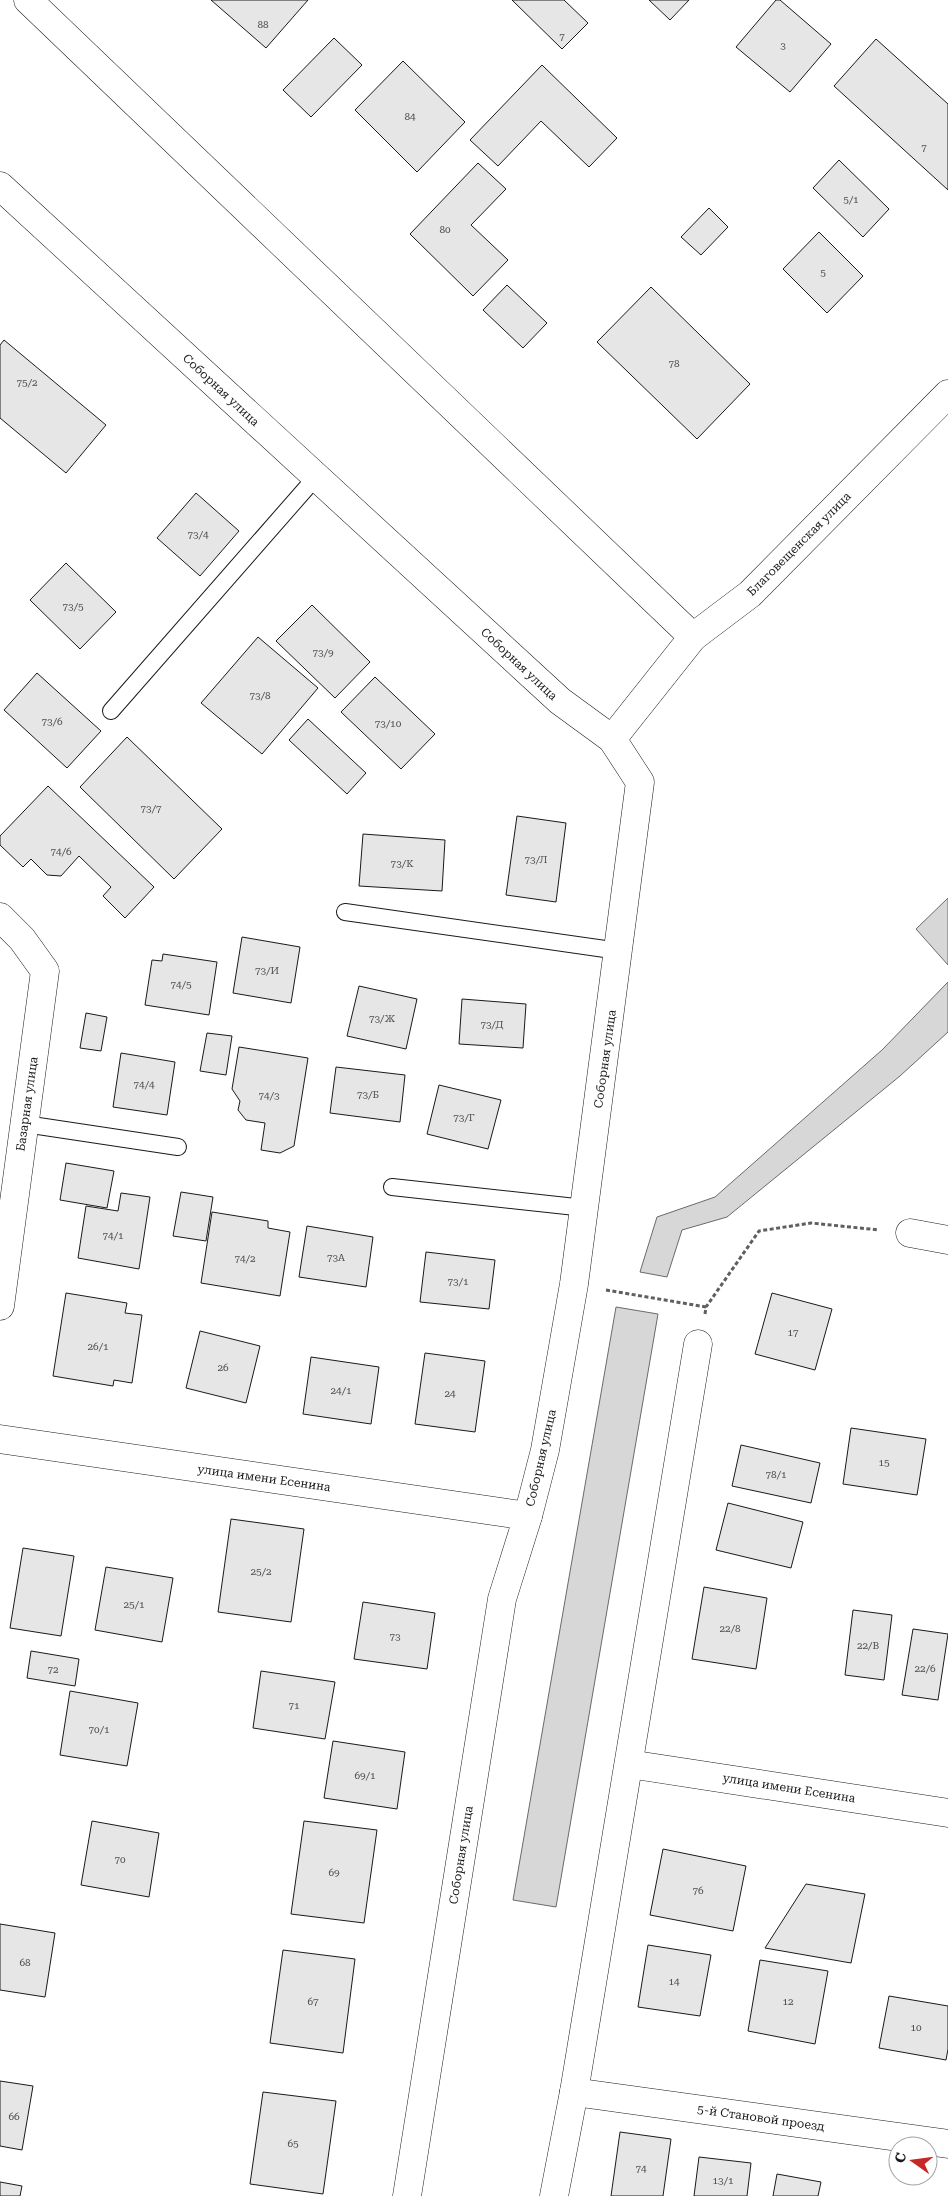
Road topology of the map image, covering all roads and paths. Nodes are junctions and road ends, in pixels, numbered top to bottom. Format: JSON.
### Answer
{"nodes":[{"id":1,"x":28,"y":0,"type":"edge"},
{"id":2,"x":0,"y":186,"type":"edge"},
{"id":3,"x":948,"y":394,"type":"edge"},
{"id":4,"x":316,"y":477,"type":"junction"},
{"id":5,"x":692,"y":637,"type":"junction"},
{"id":6,"x":111,"y":711,"type":"dead end"},
{"id":7,"x":612,"y":739,"type":"junction"},
{"id":8,"x":345,"y":912,"type":"dead end"},
{"id":9,"x":0,"y":917,"type":"edge"},
{"id":10,"x":619,"y":950,"type":"junction"},
{"id":11,"x":25,"y":1124,"type":"junction"},
{"id":12,"x":178,"y":1147,"type":"dead end"},
{"id":13,"x":392,"y":1186,"type":"dead end"},
{"id":14,"x":585,"y":1208,"type":"junction"},
{"id":15,"x":910,"y":1233,"type":"joint"},
{"id":16,"x":948,"y":1240,"type":"edge"},
{"id":17,"x":574,"y":1284,"type":"junction"},
{"id":18,"x":0,"y":1306,"type":"edge"},
{"id":19,"x":706,"y":1307,"type":"junction"},
{"id":20,"x":698,"y":1344,"type":"joint"},
{"id":21,"x":0,"y":1439,"type":"edge"},
{"id":22,"x":528,"y":1516,"type":"junction"},
{"id":23,"x":629,"y":1764,"type":"junction"},
{"id":24,"x":948,"y":1813,"type":"edge"},
{"id":25,"x":574,"y":2092,"type":"junction"},
{"id":26,"x":948,"y":2144,"type":"edge"},
{"id":27,"x":407,"y":2196,"type":"edge"},
{"id":28,"x":554,"y":2196,"type":"edge"}],
"edges":[{"from":1,"to":5,"type":"street"},
{"from":2,"to":4,"type":"street","name":"Соборная улица"},
{"from":3,"to":5,"type":"street","name":"Благовещенская улица"},
{"from":4,"to":6,"type":"lane"},
{"from":4,"to":7,"type":"street","name":"Соборная улица"},
{"from":5,"to":7,"type":"street","name":"Благовещенская улица"},
{"from":7,"to":10,"type":"street","name":"Соборная улица"},
{"from":8,"to":10,"type":"lane"},
{"from":9,"to":11,"type":"street","name":"Базарная улица"},
{"from":10,"to":14,"type":"street","name":"Соборная улица"},
{"from":11,"to":12,"type":"lane"},
{"from":11,"to":18,"type":"street","name":"Базарная улица"},
{"from":13,"to":14,"type":"lane"},
{"from":14,"to":17,"type":"street","name":"Соборная улица"},
{"from":15,"to":16,"type":"street"},
{"from":15,"to":19,"type":"path"},
{"from":17,"to":19,"type":"path"},
{"from":17,"to":22,"type":"street","name":"Соборная улица"},
{"from":19,"to":20,"type":"path"},
{"from":20,"to":23,"type":"street"},
{"from":21,"to":22,"type":"street","name":"улица имени Есенина"},
{"from":22,"to":27,"type":"street","name":"Соборная улица"},
{"from":23,"to":24,"type":"street","name":"улица имени Есенина"},
{"from":23,"to":25,"type":"street"},
{"from":25,"to":26,"type":"street","name":"5-й Становой проезд"},
{"from":25,"to":28,"type":"street"}]}
